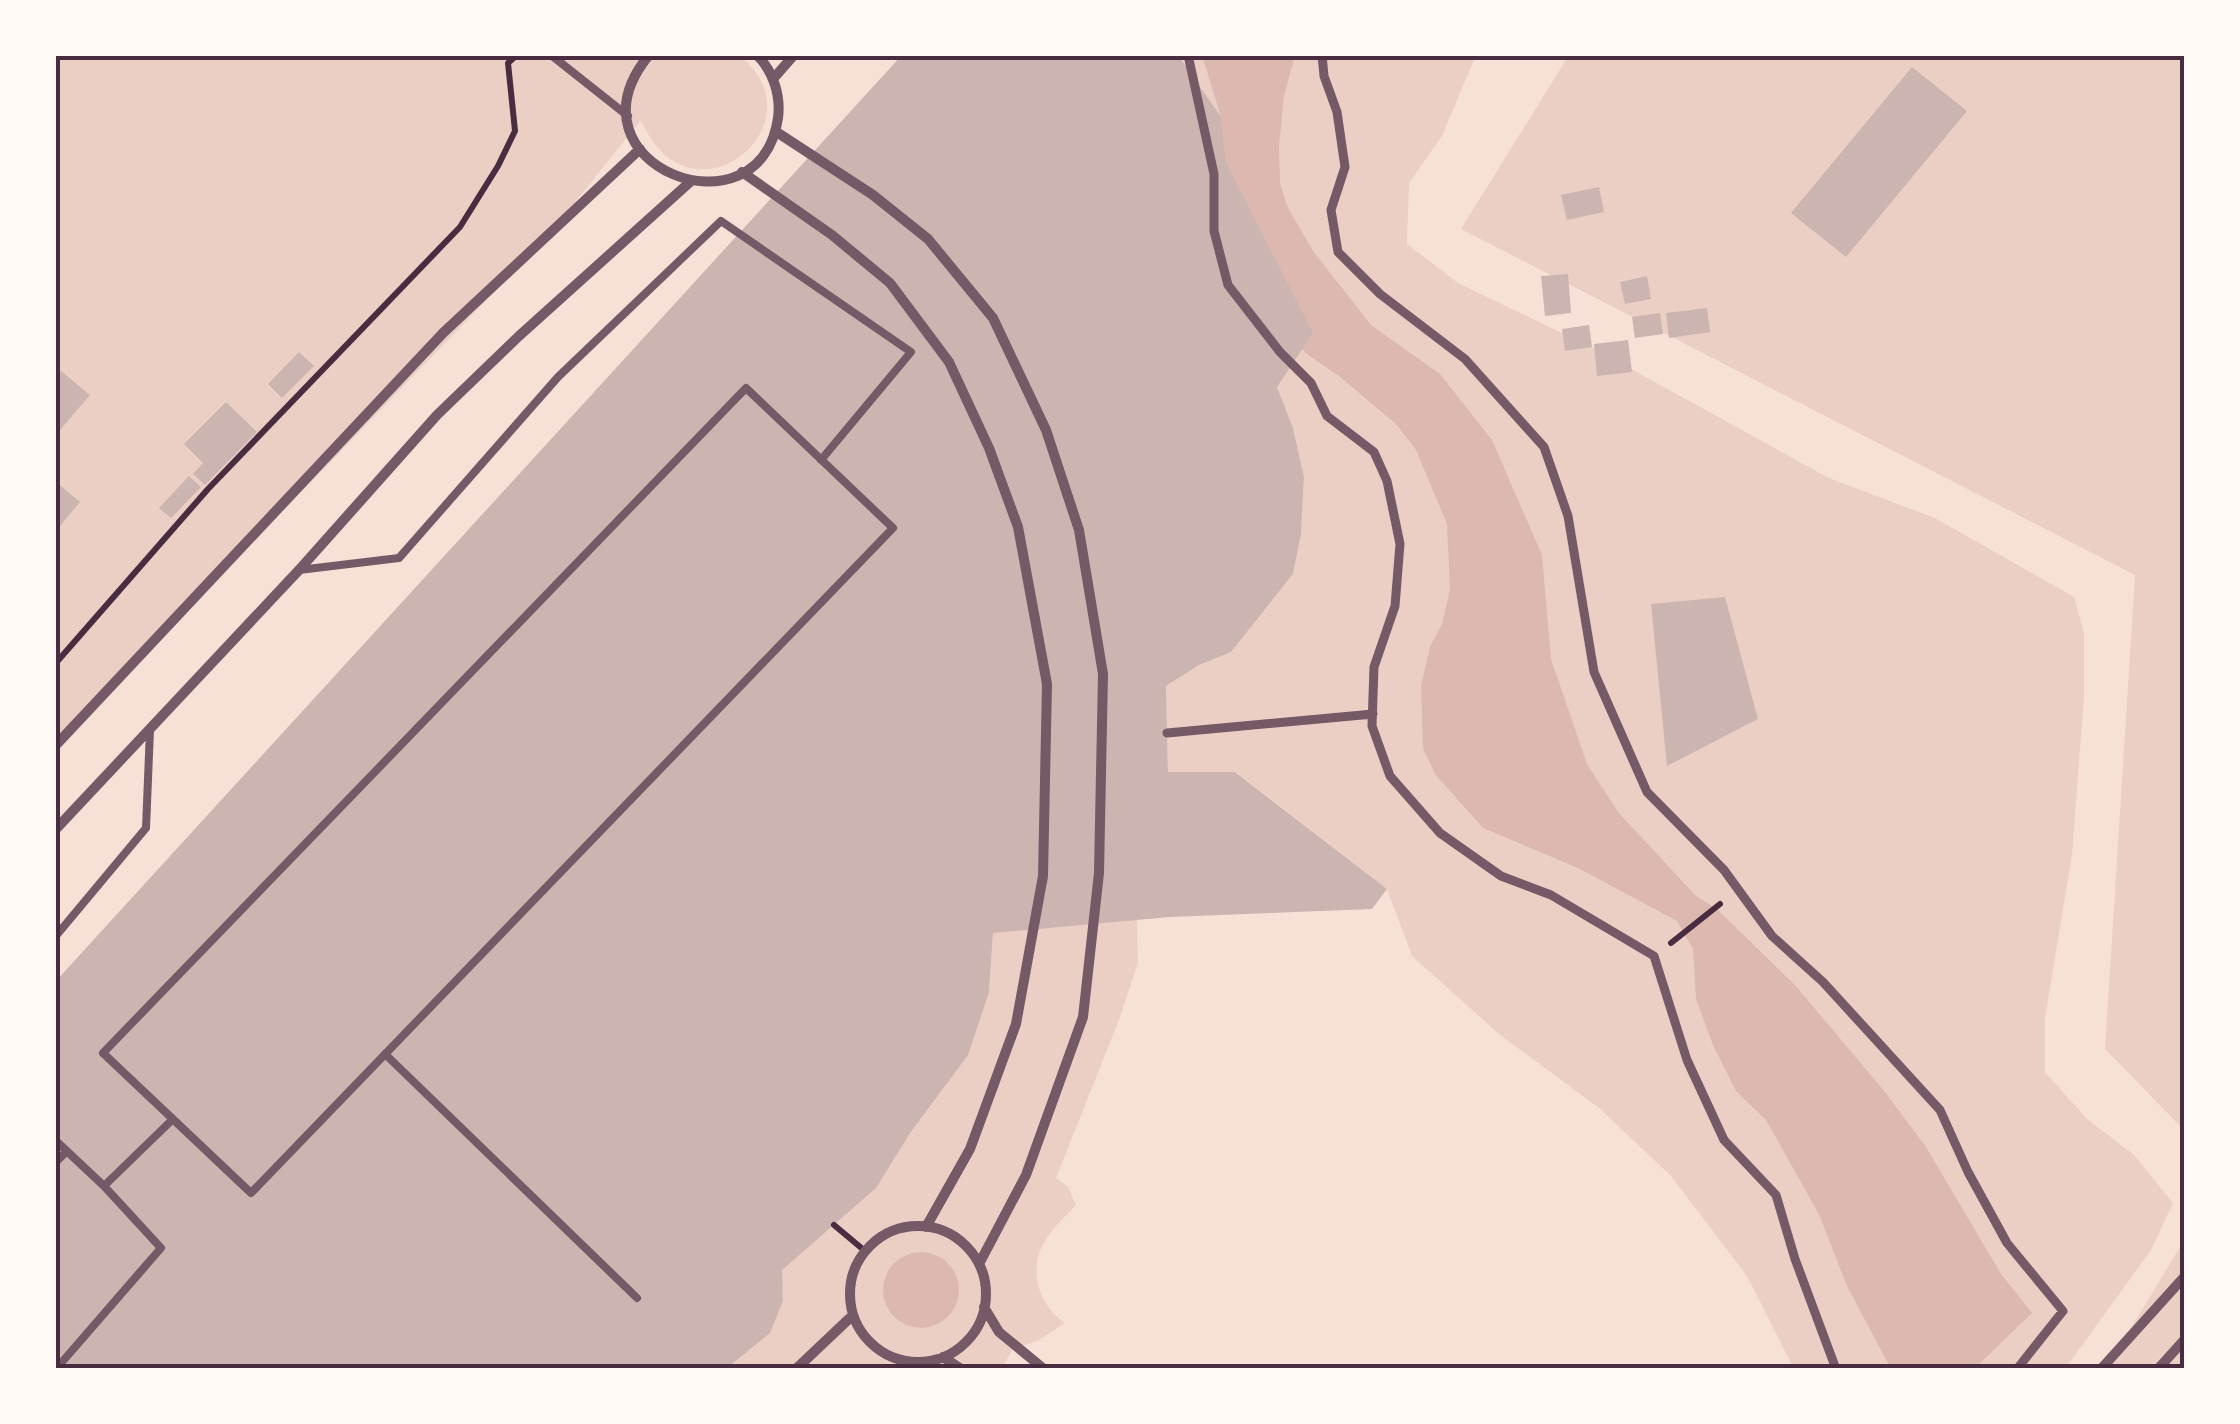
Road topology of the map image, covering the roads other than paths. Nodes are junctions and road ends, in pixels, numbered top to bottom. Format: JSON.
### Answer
{"nodes":[{"id":1,"x":551,"y":55,"type":"edge"},
{"id":2,"x":649,"y":55,"type":"edge"},
{"id":3,"x":757,"y":55,"type":"edge"},
{"id":4,"x":794,"y":55,"type":"edge"},
{"id":5,"x":1188,"y":55,"type":"edge"},
{"id":6,"x":1322,"y":55,"type":"edge"},
{"id":7,"x":774,"y":79,"type":"junction"},
{"id":8,"x":628,"y":116,"type":"junction"},
{"id":9,"x":776,"y":131,"type":"junction"},
{"id":10,"x":640,"y":149,"type":"junction"},
{"id":11,"x":742,"y":172,"type":"junction"},
{"id":12,"x":690,"y":182,"type":"junction"},
{"id":13,"x":821,"y":460,"type":"junction"},
{"id":14,"x":299,"y":570,"type":"junction"},
{"id":15,"x":1373,"y":714,"type":"junction"},
{"id":16,"x":150,"y":725,"type":"junction"},
{"id":17,"x":1167,"y":733,"type":"dead end"},
{"id":18,"x":55,"y":746,"type":"edge"},
{"id":19,"x":55,"y":830,"type":"edge"},
{"id":20,"x":55,"y":937,"type":"edge"},
{"id":21,"x":384,"y":1054,"type":"junction"},
{"id":22,"x":173,"y":1119,"type":"junction"},
{"id":23,"x":55,"y":1140,"type":"edge"},
{"id":24,"x":66,"y":1151,"type":"junction"},
{"id":25,"x":55,"y":1164,"type":"edge"},
{"id":26,"x":104,"y":1186,"type":"junction"},
{"id":27,"x":926,"y":1226,"type":"junction"},
{"id":28,"x":979,"y":1264,"type":"junction"},
{"id":29,"x":2185,"y":1276,"type":"edge"},
{"id":30,"x":637,"y":1298,"type":"dead end"},
{"id":31,"x":984,"y":1307,"type":"junction"},
{"id":32,"x":852,"y":1315,"type":"junction"},
{"id":33,"x":2185,"y":1339,"type":"edge"},
{"id":34,"x":943,"y":1357,"type":"junction"},
{"id":35,"x":899,"y":1360,"type":"junction"},
{"id":36,"x":56,"y":1369,"type":"edge"},
{"id":37,"x":796,"y":1369,"type":"edge"},
{"id":38,"x":890,"y":1369,"type":"edge"},
{"id":39,"x":961,"y":1369,"type":"edge"},
{"id":40,"x":1044,"y":1369,"type":"edge"},
{"id":41,"x":1836,"y":1369,"type":"edge"},
{"id":42,"x":2017,"y":1369,"type":"edge"},
{"id":43,"x":2101,"y":1369,"type":"edge"},
{"id":44,"x":2158,"y":1369,"type":"edge"}],
"edges":[{"from":1,"to":8,"type":"lane"},
{"from":2,"to":8,"type":"street"},
{"from":3,"to":7,"type":"street"},
{"from":4,"to":7,"type":"street"},
{"from":5,"to":15,"type":"street"},
{"from":6,"to":42,"type":"street"},
{"from":7,"to":9,"type":"street"},
{"from":8,"to":10,"type":"street"},
{"from":9,"to":11,"type":"street"},
{"from":9,"to":28,"type":"street"},
{"from":10,"to":12,"type":"street"},
{"from":10,"to":18,"type":"street"},
{"from":11,"to":12,"type":"street"},
{"from":11,"to":27,"type":"street"},
{"from":12,"to":14,"type":"street"},
{"from":13,"to":14,"type":"lane"},
{"from":13,"to":21,"type":"lane"},
{"from":13,"to":22,"type":"lane"},
{"from":14,"to":16,"type":"street"},
{"from":15,"to":17,"type":"street"},
{"from":15,"to":41,"type":"street"},
{"from":16,"to":19,"type":"street"},
{"from":16,"to":20,"type":"lane"},
{"from":21,"to":22,"type":"lane"},
{"from":21,"to":30,"type":"lane"},
{"from":22,"to":26,"type":"lane"},
{"from":23,"to":24,"type":"lane"},
{"from":24,"to":25,"type":"lane"},
{"from":24,"to":26,"type":"lane"},
{"from":26,"to":36,"type":"lane"},
{"from":27,"to":28,"type":"street"},
{"from":27,"to":32,"type":"street"},
{"from":28,"to":31,"type":"street"},
{"from":29,"to":43,"type":"street"},
{"from":31,"to":34,"type":"street"},
{"from":31,"to":40,"type":"street"},
{"from":32,"to":35,"type":"street"},
{"from":32,"to":37,"type":"street"},
{"from":33,"to":44,"type":"street"},
{"from":34,"to":35,"type":"street"},
{"from":34,"to":39,"type":"street"},
{"from":35,"to":38,"type":"street"}]}
